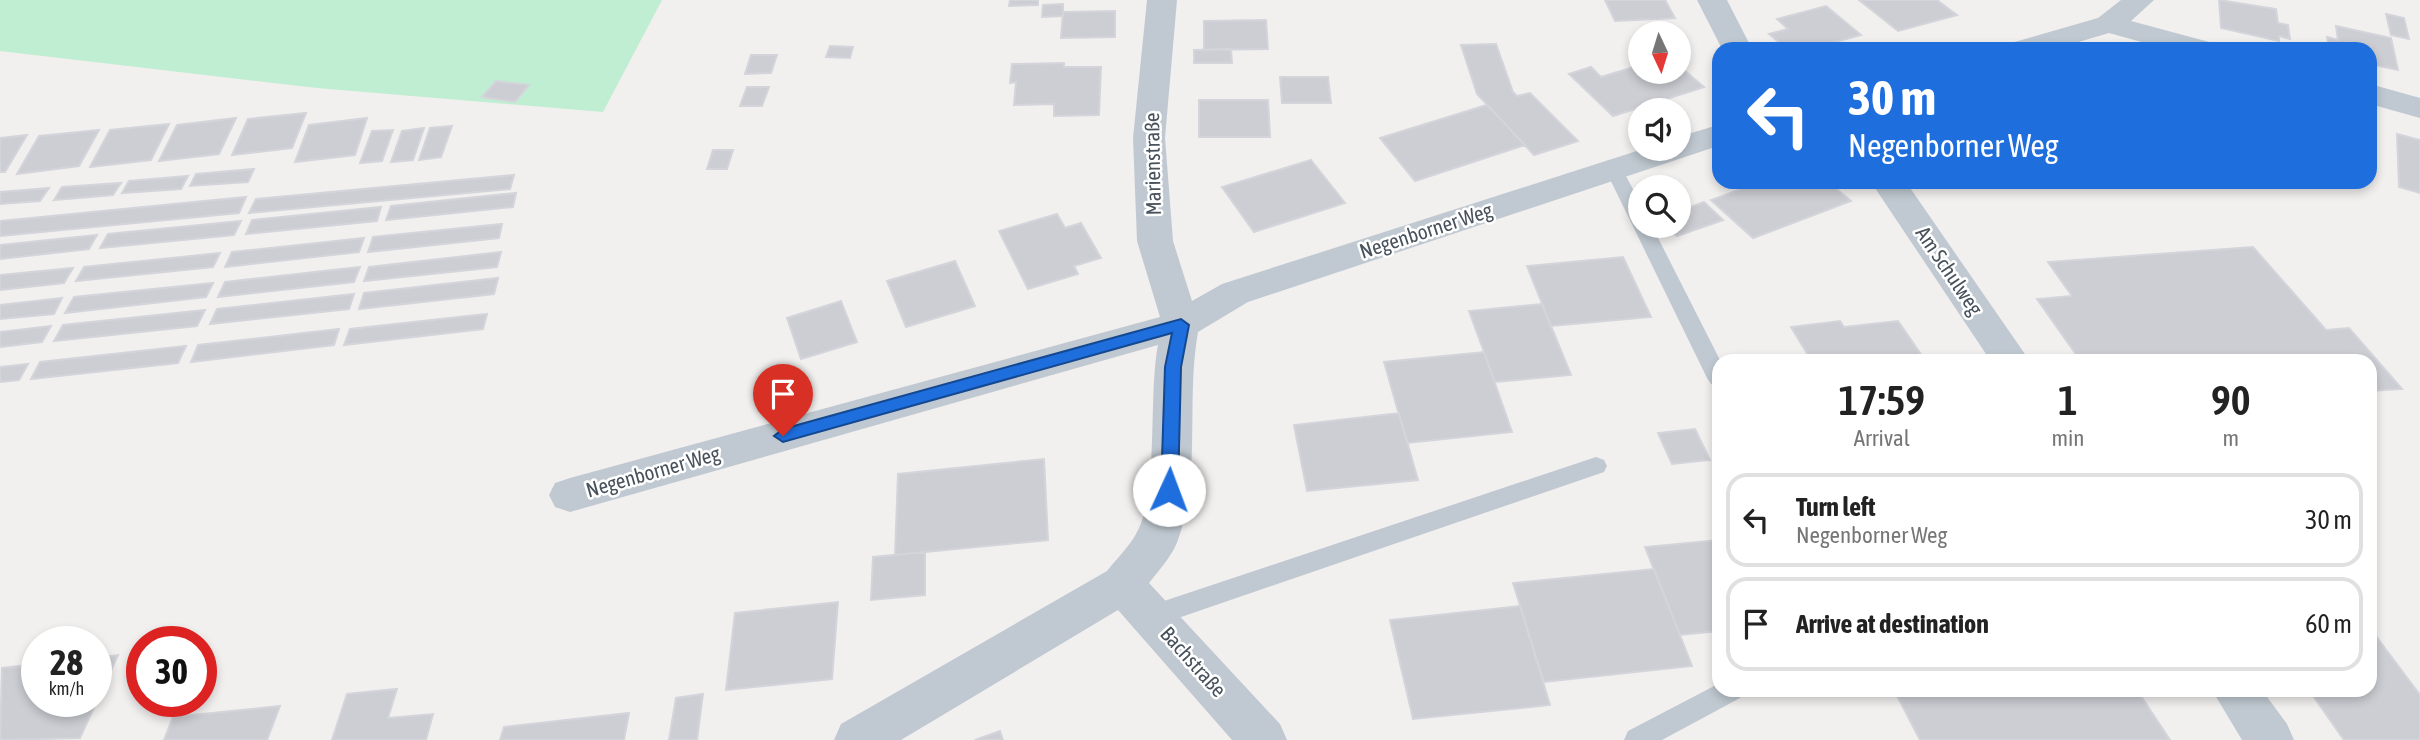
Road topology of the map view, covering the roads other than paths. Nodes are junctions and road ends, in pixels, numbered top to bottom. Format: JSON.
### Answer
{"nodes":[{"id":1,"x":1162,"y":0,"type":"edge"},
{"id":2,"x":1712,"y":0,"type":"edge"},
{"id":3,"x":2139,"y":0,"type":"edge"},
{"id":4,"x":2109,"y":24,"type":"junction"},
{"id":5,"x":1733,"y":42,"type":"edge"},
{"id":6,"x":2046,"y":42,"type":"edge"},
{"id":7,"x":2176,"y":42,"type":"edge"},
{"id":8,"x":2377,"y":96,"type":"edge"},
{"id":9,"x":2420,"y":108,"type":"edge"},
{"id":10,"x":1712,"y":137,"type":"edge"},
{"id":11,"x":1691,"y":144,"type":"edge"},
{"id":12,"x":1638,"y":161,"type":"edge"},
{"id":13,"x":1614,"y":169,"type":"junction"},
{"id":14,"x":1893,"y":189,"type":"edge"},
{"id":15,"x":1628,"y":197,"type":"edge"},
{"id":16,"x":1648,"y":238,"type":"edge"},
{"id":17,"x":1181,"y":325,"type":"junction"},
{"id":18,"x":2006,"y":354,"type":"edge"},
{"id":19,"x":1712,"y":365,"type":"edge"},
{"id":20,"x":1596,"y":466,"type":"dead end"},
{"id":21,"x":570,"y":495,"type":"dead end"},
{"id":22,"x":1138,"y":600,"type":"junction"},
{"id":23,"x":1718,"y":697,"type":"edge"},
{"id":24,"x":2240,"y":697,"type":"edge"},
{"id":25,"x":858,"y":740,"type":"edge"},
{"id":26,"x":1263,"y":740,"type":"edge"},
{"id":27,"x":1637,"y":740,"type":"edge"},
{"id":28,"x":2270,"y":740,"type":"edge"}],
"edges":[{"from":1,"to":17,"type":"street","name":"Marienstraße"},
{"from":2,"to":5,"type":"street"},
{"from":3,"to":4,"type":"street"},
{"from":4,"to":6,"type":"street"},
{"from":4,"to":7,"type":"street"},
{"from":8,"to":9,"type":"street"},
{"from":10,"to":11,"type":"street","name":"Negenborner Weg"},
{"from":12,"to":13,"type":"street","name":"Negenborner Weg"},
{"from":13,"to":15,"type":"lane"},
{"from":13,"to":17,"type":"street","name":"Negenborner Weg"},
{"from":14,"to":18,"type":"street","name":"Am Schulweg"},
{"from":16,"to":19,"type":"lane"},
{"from":17,"to":21,"type":"street","name":"Negenborner Weg"},
{"from":17,"to":22,"type":"street"},
{"from":20,"to":22,"type":"lane"},
{"from":22,"to":25,"type":"street"},
{"from":22,"to":26,"type":"street","name":"Bachstraße"},
{"from":23,"to":27,"type":"lane"},
{"from":24,"to":28,"type":"street"}]}
